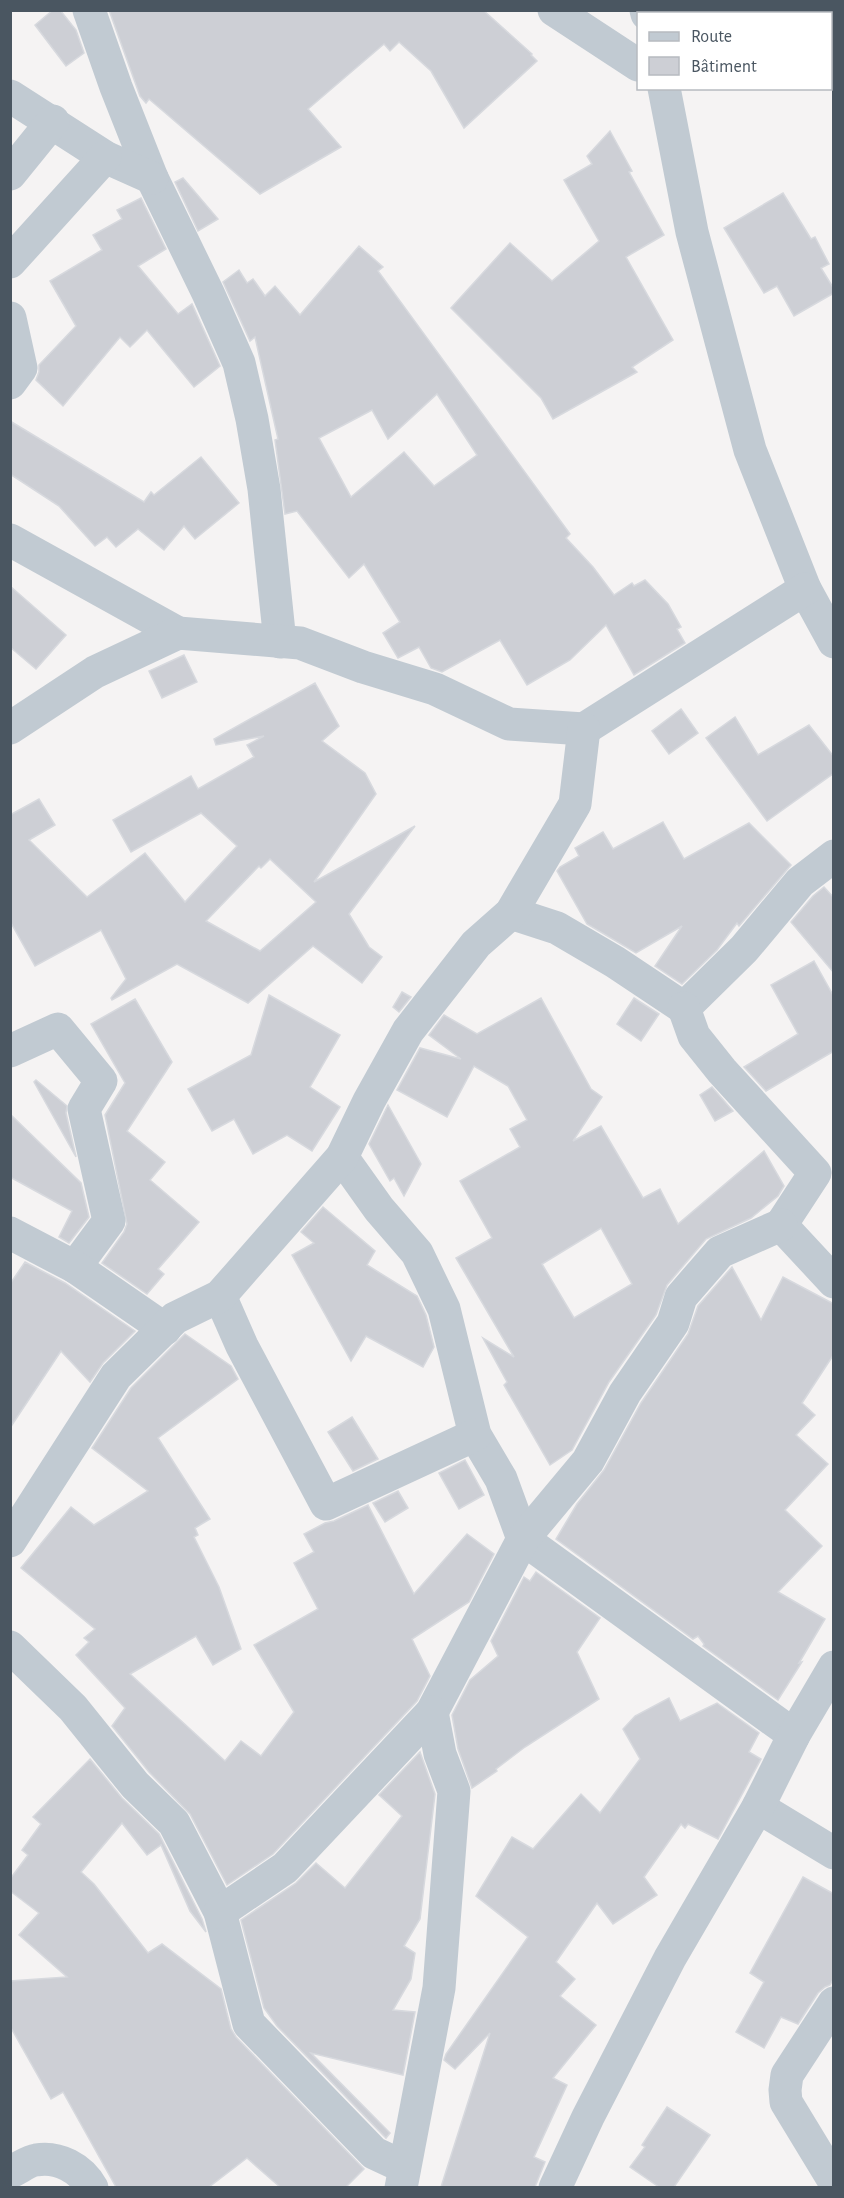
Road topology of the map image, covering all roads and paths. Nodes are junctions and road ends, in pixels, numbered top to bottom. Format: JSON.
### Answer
{"nodes":[{"id":1,"x":89,"y":10,"type":"edge"},
{"id":2,"x":554,"y":10,"type":"edge"},
{"id":3,"x":637,"y":64,"type":"edge"},
{"id":4,"x":664,"y":90,"type":"edge"},
{"id":5,"x":10,"y":96,"type":"edge"},
{"id":6,"x":52,"y":121,"type":"junction"},
{"id":7,"x":105,"y":157,"type":"junction"},
{"id":8,"x":10,"y":174,"type":"edge"},
{"id":9,"x":152,"y":178,"type":"junction"},
{"id":10,"x":10,"y":262,"type":"edge"},
{"id":11,"x":10,"y":318,"type":"edge"},
{"id":12,"x":10,"y":383,"type":"edge"},
{"id":13,"x":10,"y":540,"type":"edge"},
{"id":14,"x":805,"y":589,"type":"junction"},
{"id":15,"x":178,"y":633,"type":"junction"},
{"id":16,"x":280,"y":642,"type":"junction"},
{"id":17,"x":834,"y":642,"type":"edge"},
{"id":18,"x":10,"y":728,"type":"edge"},
{"id":19,"x":584,"y":729,"type":"junction"},
{"id":20,"x":834,"y":856,"type":"edge"},
{"id":21,"x":511,"y":913,"type":"junction"},
{"id":22,"x":684,"y":1008,"type":"junction"},
{"id":23,"x":10,"y":1051,"type":"edge"},
{"id":24,"x":342,"y":1157,"type":"junction"},
{"id":25,"x":824,"y":1163,"type":"edge"},
{"id":26,"x":781,"y":1225,"type":"junction"},
{"id":27,"x":10,"y":1233,"type":"edge"},
{"id":28,"x":75,"y":1267,"type":"junction"},
{"id":29,"x":834,"y":1282,"type":"edge"},
{"id":30,"x":220,"y":1296,"type":"junction"},
{"id":31,"x":165,"y":1329,"type":"junction"},
{"id":32,"x":475,"y":1435,"type":"junction"},
{"id":33,"x":523,"y":1539,"type":"junction"},
{"id":34,"x":10,"y":1541,"type":"edge"},
{"id":35,"x":10,"y":1647,"type":"edge"},
{"id":36,"x":834,"y":1667,"type":"edge"},
{"id":37,"x":432,"y":1712,"type":"junction"},
{"id":38,"x":794,"y":1735,"type":"junction"},
{"id":39,"x":758,"y":1807,"type":"junction"},
{"id":40,"x":834,"y":1853,"type":"edge"},
{"id":41,"x":220,"y":1912,"type":"junction"},
{"id":42,"x":834,"y":2003,"type":"edge"},
{"id":43,"x":10,"y":2172,"type":"edge"},
{"id":44,"x":402,"y":2177,"type":"edge"},
{"id":45,"x":834,"y":2181,"type":"edge"},
{"id":46,"x":92,"y":2187,"type":"edge"},
{"id":47,"x":555,"y":2187,"type":"edge"}],
"edges":[{"from":1,"to":9,"type":"street"},
{"from":2,"to":3,"type":"street"},
{"from":4,"to":14,"type":"street"},
{"from":5,"to":6,"type":"street"},
{"from":6,"to":7,"type":"street"},
{"from":6,"to":8,"type":"street"},
{"from":7,"to":9,"type":"street"},
{"from":7,"to":10,"type":"street"},
{"from":9,"to":16,"type":"street"},
{"from":11,"to":12,"type":"street"},
{"from":13,"to":15,"type":"street"},
{"from":14,"to":17,"type":"street"},
{"from":14,"to":19,"type":"street"},
{"from":15,"to":16,"type":"street"},
{"from":15,"to":18,"type":"street"},
{"from":16,"to":19,"type":"street"},
{"from":19,"to":21,"type":"street"},
{"from":20,"to":22,"type":"street"},
{"from":21,"to":22,"type":"street"},
{"from":21,"to":24,"type":"street"},
{"from":22,"to":25,"type":"street"},
{"from":23,"to":28,"type":"street"},
{"from":24,"to":30,"type":"street"},
{"from":24,"to":32,"type":"street"},
{"from":25,"to":26,"type":"street"},
{"from":26,"to":29,"type":"street"},
{"from":26,"to":33,"type":"street"},
{"from":27,"to":28,"type":"street"},
{"from":28,"to":31,"type":"street"},
{"from":30,"to":31,"type":"street"},
{"from":30,"to":32,"type":"street"},
{"from":31,"to":34,"type":"street"},
{"from":32,"to":33,"type":"street"},
{"from":33,"to":37,"type":"street"},
{"from":33,"to":38,"type":"street"},
{"from":35,"to":41,"type":"street"},
{"from":36,"to":38,"type":"street"},
{"from":37,"to":41,"type":"street"},
{"from":37,"to":44,"type":"street"},
{"from":38,"to":39,"type":"street"},
{"from":39,"to":40,"type":"street"},
{"from":39,"to":47,"type":"street"},
{"from":41,"to":44,"type":"street"},
{"from":42,"to":45,"type":"street"},
{"from":43,"to":46,"type":"street"}]}
